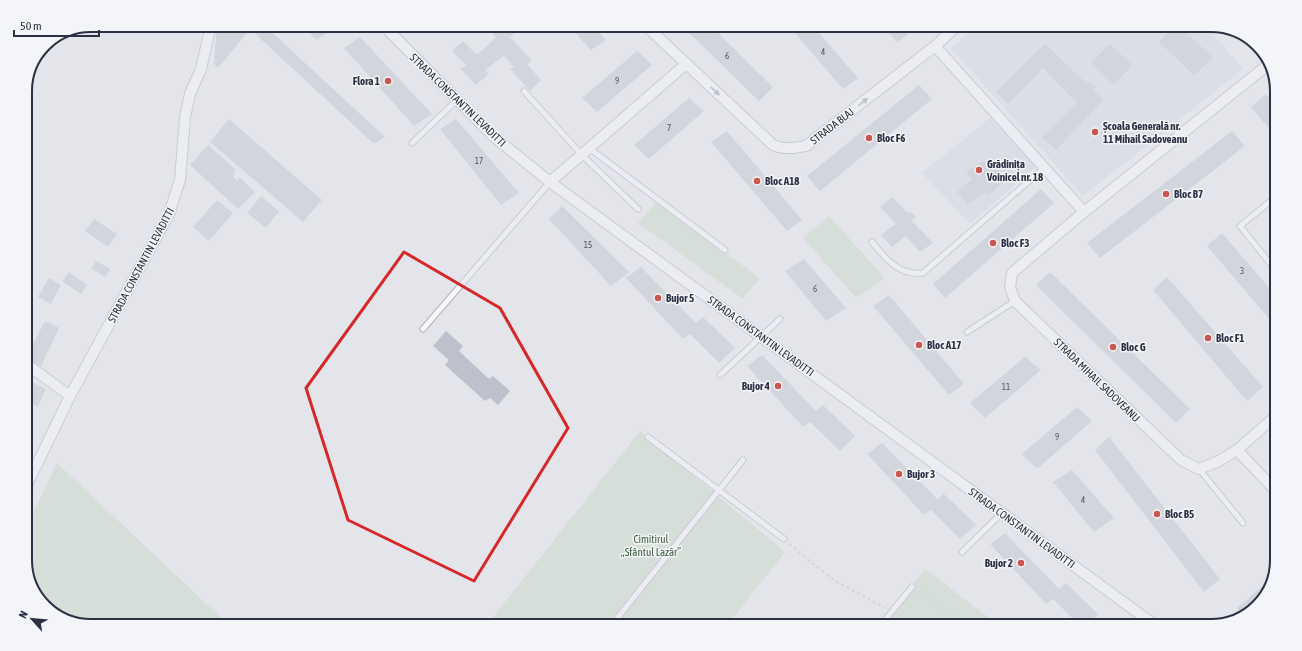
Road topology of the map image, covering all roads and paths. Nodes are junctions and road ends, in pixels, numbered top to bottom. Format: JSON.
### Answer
{"nodes":[{"id":1,"x":209,"y":32,"type":"edge"},
{"id":2,"x":390,"y":32,"type":"edge"},
{"id":3,"x":652,"y":32,"type":"edge"},
{"id":4,"x":950,"y":32,"type":"edge"},
{"id":5,"x":935,"y":46,"type":"junction"},
{"id":6,"x":686,"y":64,"type":"junction"},
{"id":7,"x":1265,"y":67,"type":"edge"},
{"id":8,"x":524,"y":91,"type":"dead end"},
{"id":9,"x":456,"y":101,"type":"junction"},
{"id":10,"x":412,"y":143,"type":"dead end"},
{"id":11,"x":585,"y":152,"type":"junction"},
{"id":12,"x":1044,"y":168,"type":"junction"},
{"id":13,"x":550,"y":182,"type":"junction"},
{"id":14,"x":1270,"y":202,"type":"edge"},
{"id":15,"x":638,"y":209,"type":"dead end"},
{"id":16,"x":1084,"y":212,"type":"junction"},
{"id":17,"x":872,"y":242,"type":"dead end"},
{"id":18,"x":725,"y":250,"type":"dead end"},
{"id":19,"x":1270,"y":263,"type":"edge"},
{"id":20,"x":1015,"y":300,"type":"junction"},
{"id":21,"x":780,"y":319,"type":"dead end"},
{"id":22,"x":423,"y":329,"type":"dead end"},
{"id":23,"x":968,"y":332,"type":"dead end"},
{"id":24,"x":762,"y":337,"type":"junction"},
{"id":25,"x":32,"y":368,"type":"edge"},
{"id":26,"x":720,"y":375,"type":"dead end"},
{"id":27,"x":70,"y":396,"type":"junction"},
{"id":28,"x":1270,"y":421,"type":"edge"},
{"id":29,"x":648,"y":437,"type":"dead end"},
{"id":30,"x":1237,"y":450,"type":"junction"},
{"id":31,"x":744,"y":460,"type":"dead end"},
{"id":32,"x":1199,"y":469,"type":"junction"},
{"id":33,"x":32,"y":475,"type":"edge"},
{"id":34,"x":1270,"y":485,"type":"edge"},
{"id":35,"x":719,"y":490,"type":"junction"},
{"id":36,"x":1002,"y":513,"type":"junction"},
{"id":37,"x":1243,"y":523,"type":"dead end"},
{"id":38,"x":784,"y":539,"type":"joint"},
{"id":39,"x":962,"y":552,"type":"dead end"},
{"id":40,"x":912,"y":587,"type":"joint"},
{"id":41,"x":892,"y":611,"type":"junction"},
{"id":42,"x":617,"y":619,"type":"edge"},
{"id":43,"x":886,"y":619,"type":"edge"},
{"id":44,"x":956,"y":619,"type":"edge"},
{"id":45,"x":1146,"y":619,"type":"edge"}],
"edges":[{"from":1,"to":27,"type":"street","name":"STRADA CONSTANTIN LEVADITTI"},
{"from":2,"to":9,"type":"street","name":"STRADA CONSTANTIN LEVADITTI"},
{"from":3,"to":6,"type":"street","name":"STRADA BLAJ"},
{"from":4,"to":5,"type":"street","name":"STRADA BLAJ"},
{"from":6,"to":5,"type":"street","name":"STRADA BLAJ","one_way":true},
{"from":5,"to":12,"type":"street"},
{"from":6,"to":11,"type":"street"},
{"from":7,"to":16,"type":"street"},
{"from":8,"to":11,"type":"lane"},
{"from":9,"to":10,"type":"lane"},
{"from":9,"to":13,"type":"street","name":"STRADA CONSTANTIN LEVADITTI"},
{"from":11,"to":13,"type":"street"},
{"from":11,"to":15,"type":"lane"},
{"from":11,"to":18,"type":"lane"},
{"from":12,"to":16,"type":"street"},
{"from":12,"to":17,"type":"lane"},
{"from":13,"to":22,"type":"lane"},
{"from":13,"to":24,"type":"street","name":"STRADA CONSTANTIN LEVADITTI"},
{"from":14,"to":19,"type":"lane"},
{"from":16,"to":20,"type":"street"},
{"from":20,"to":23,"type":"lane"},
{"from":20,"to":32,"type":"street","name":"STRADA MIHAIL SADOVEANU"},
{"from":21,"to":24,"type":"lane"},
{"from":24,"to":26,"type":"lane"},
{"from":24,"to":36,"type":"street","name":"STRADA CONSTANTIN LEVADITTI"},
{"from":25,"to":27,"type":"street"},
{"from":27,"to":33,"type":"street","name":"STRADA CONSTANTIN LEVADITTI"},
{"from":28,"to":30,"type":"street"},
{"from":29,"to":35,"type":"lane"},
{"from":30,"to":32,"type":"street"},
{"from":30,"to":34,"type":"street"},
{"from":31,"to":35,"type":"lane"},
{"from":32,"to":37,"type":"lane"},
{"from":35,"to":38,"type":"lane"},
{"from":35,"to":42,"type":"lane"},
{"from":36,"to":39,"type":"lane"},
{"from":36,"to":45,"type":"street","name":"STRADA CONSTANTIN LEVADITTI"},
{"from":38,"to":41,"type":"path"},
{"from":40,"to":41,"type":"lane"},
{"from":40,"to":44,"type":"path"},
{"from":41,"to":43,"type":"lane"}]}
